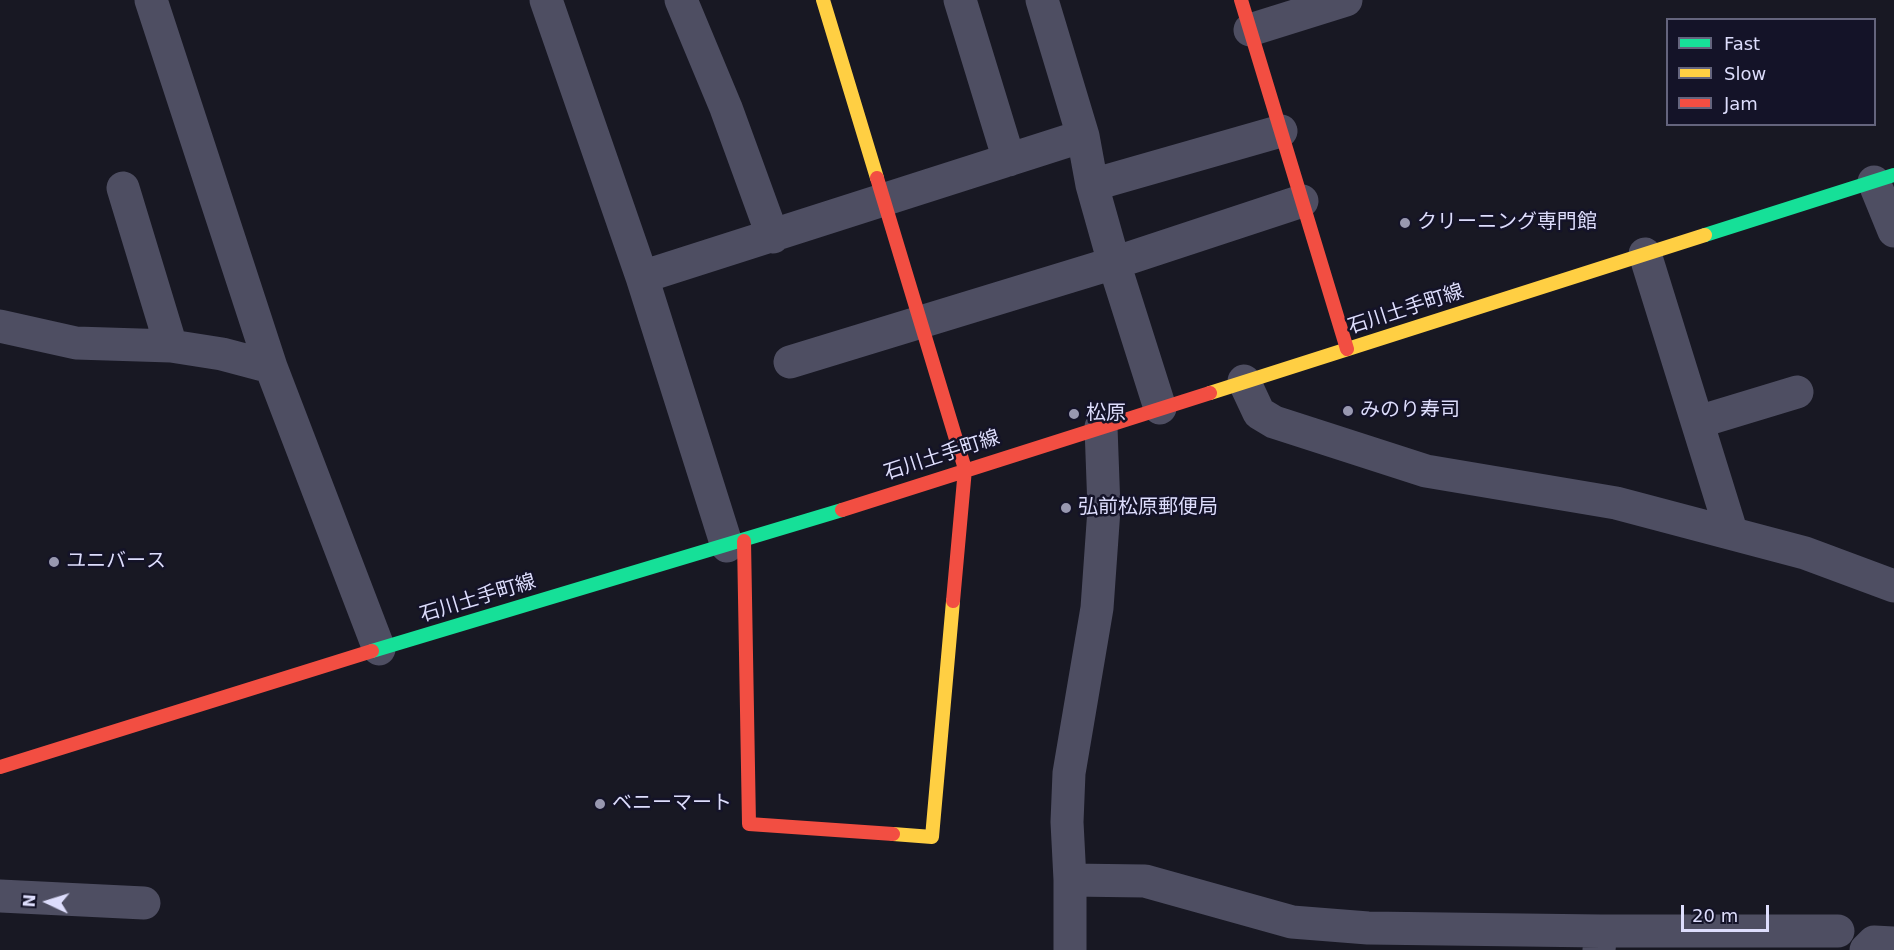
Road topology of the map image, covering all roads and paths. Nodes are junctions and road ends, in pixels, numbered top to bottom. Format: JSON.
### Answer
{"nodes":[{"id":1,"x":151,"y":0,"type":"edge"},
{"id":2,"x":546,"y":0,"type":"edge"},
{"id":3,"x":681,"y":0,"type":"edge"},
{"id":4,"x":823,"y":0,"type":"edge"},
{"id":5,"x":960,"y":0,"type":"edge"},
{"id":6,"x":1042,"y":0,"type":"edge"},
{"id":7,"x":1346,"y":0,"type":"edge"},
{"id":8,"x":1245,"y":15,"type":"edge"},
{"id":9,"x":1281,"y":131,"type":"junction"},
{"id":10,"x":1083,"y":136,"type":"junction"},
{"id":11,"x":1009,"y":160,"type":"junction"},
{"id":12,"x":1884,"y":178,"type":"edge"},
{"id":13,"x":1092,"y":185,"type":"junction"},
{"id":14,"x":123,"y":188,"type":"dead end"},
{"id":15,"x":884,"y":201,"type":"junction"},
{"id":16,"x":1302,"y":201,"type":"junction"},
{"id":17,"x":1894,"y":231,"type":"edge"},
{"id":18,"x":773,"y":237,"type":"junction"},
{"id":19,"x":1645,"y":254,"type":"junction"},
{"id":20,"x":1114,"y":263,"type":"junction"},
{"id":21,"x":642,"y":277,"type":"junction"},
{"id":22,"x":920,"y":321,"type":"junction"},
{"id":23,"x":0,"y":326,"type":"edge"},
{"id":24,"x":171,"y":346,"type":"junction"},
{"id":25,"x":1347,"y":349,"type":"junction"},
{"id":26,"x":790,"y":363,"type":"dead end"},
{"id":27,"x":271,"y":367,"type":"junction"},
{"id":28,"x":1244,"y":381,"type":"junction"},
{"id":29,"x":1797,"y":392,"type":"dead end"},
{"id":30,"x":1160,"y":408,"type":"junction"},
{"id":31,"x":1698,"y":422,"type":"junction"},
{"id":32,"x":1101,"y":427,"type":"junction"},
{"id":33,"x":965,"y":469,"type":"junction"},
{"id":34,"x":1731,"y":531,"type":"junction"},
{"id":35,"x":735,"y":543,"type":"junction"},
{"id":36,"x":1894,"y":586,"type":"edge"},
{"id":37,"x":379,"y":649,"type":"junction"},
{"id":38,"x":0,"y":767,"type":"edge"},
{"id":39,"x":1070,"y":880,"type":"junction"},
{"id":40,"x":0,"y":896,"type":"edge"},
{"id":41,"x":144,"y":903,"type":"dead end"},
{"id":42,"x":1838,"y":931,"type":"dead end"},
{"id":43,"x":1368,"y":939,"type":"edge"},
{"id":44,"x":1600,"y":941,"type":"edge"},
{"id":45,"x":1894,"y":943,"type":"edge"},
{"id":46,"x":1070,"y":950,"type":"edge"},
{"id":47,"x":1866,"y":950,"type":"edge"}],
"edges":[{"from":1,"to":27,"type":"street"},
{"from":2,"to":21,"type":"street"},
{"from":3,"to":18,"type":"street"},
{"from":4,"to":15,"type":"main road"},
{"from":5,"to":11,"type":"street"},
{"from":6,"to":10,"type":"street"},
{"from":7,"to":8,"type":"street"},
{"from":8,"to":9,"type":"main road"},
{"from":9,"to":13,"type":"street"},
{"from":9,"to":16,"type":"main road"},
{"from":10,"to":11,"type":"street"},
{"from":10,"to":13,"type":"street"},
{"from":11,"to":15,"type":"street"},
{"from":12,"to":17,"type":"street"},
{"from":12,"to":19,"type":"main road","name":"石川土手町線"},
{"from":13,"to":20,"type":"street"},
{"from":14,"to":24,"type":"street"},
{"from":15,"to":18,"type":"street"},
{"from":15,"to":22,"type":"main road"},
{"from":16,"to":20,"type":"street"},
{"from":16,"to":25,"type":"main road"},
{"from":18,"to":21,"type":"street"},
{"from":19,"to":25,"type":"main road","name":"石川土手町線"},
{"from":19,"to":31,"type":"street"},
{"from":20,"to":22,"type":"street"},
{"from":20,"to":30,"type":"street"},
{"from":21,"to":35,"type":"street"},
{"from":22,"to":26,"type":"street"},
{"from":22,"to":33,"type":"main road"},
{"from":23,"to":24,"type":"street"},
{"from":24,"to":27,"type":"street"},
{"from":25,"to":28,"type":"main road","name":"石川土手町線"},
{"from":27,"to":37,"type":"street"},
{"from":28,"to":30,"type":"main road","name":"石川土手町線"},
{"from":28,"to":34,"type":"street"},
{"from":29,"to":31,"type":"street"},
{"from":30,"to":32,"type":"main road","name":"石川土手町線"},
{"from":31,"to":34,"type":"street"},
{"from":32,"to":33,"type":"main road","name":"石川土手町線"},
{"from":32,"to":39,"type":"street"},
{"from":33,"to":35,"type":"main road","name":"石川土手町線"},
{"from":33,"to":35,"type":"main road"},
{"from":34,"to":36,"type":"street"},
{"from":35,"to":37,"type":"main road","name":"石川土手町線"},
{"from":37,"to":38,"type":"main road","name":"石川土手町線"},
{"from":39,"to":43,"type":"street"},
{"from":39,"to":46,"type":"street"},
{"from":40,"to":41,"type":"street"},
{"from":42,"to":44,"type":"street"},
{"from":43,"to":44,"type":"street"},
{"from":45,"to":47,"type":"street"}]}
